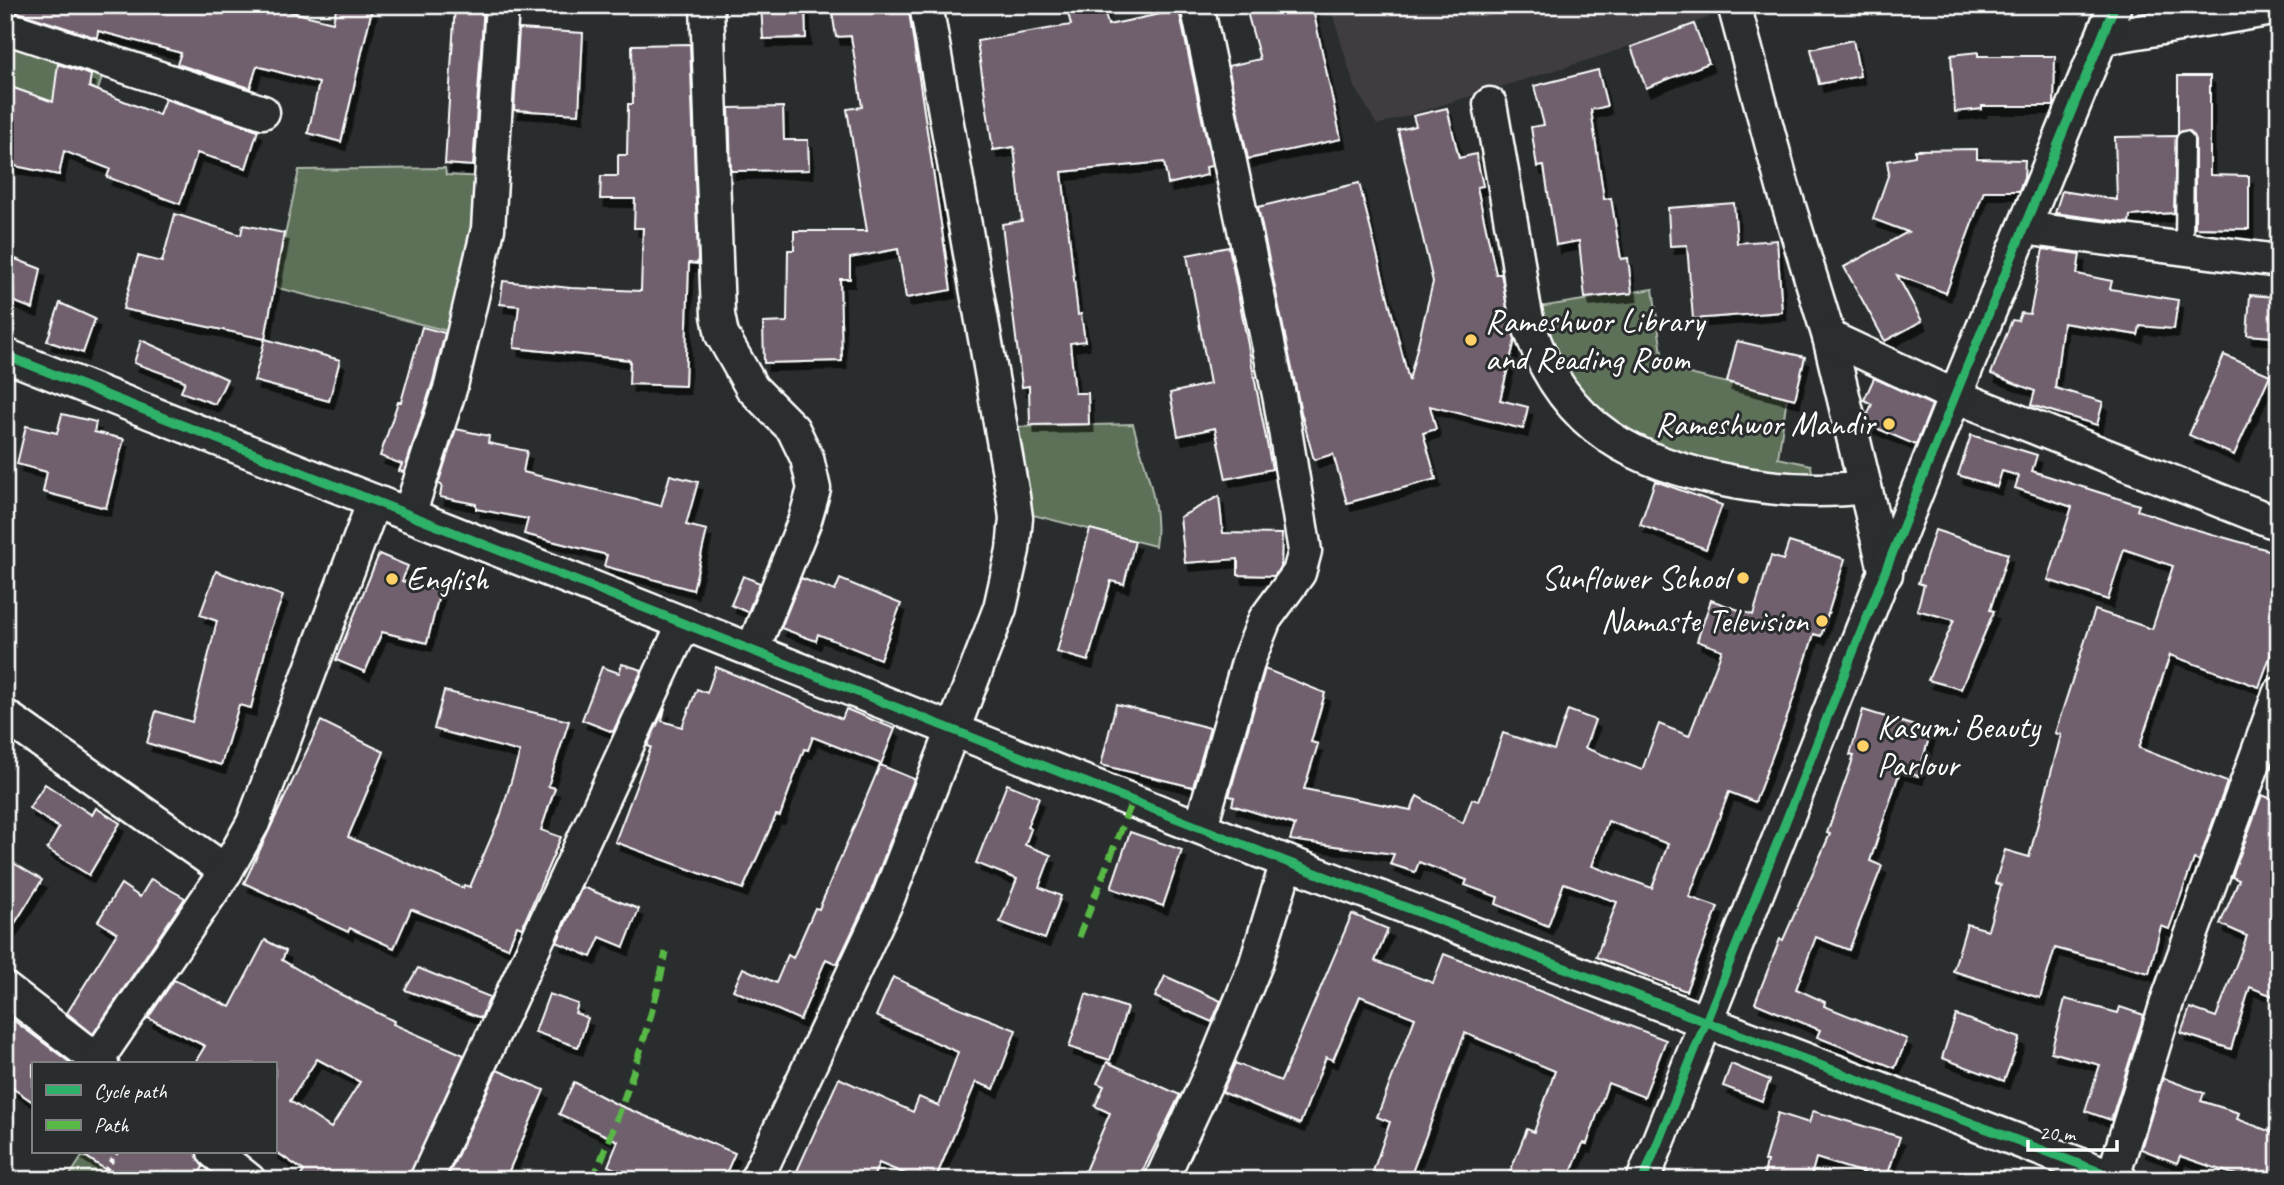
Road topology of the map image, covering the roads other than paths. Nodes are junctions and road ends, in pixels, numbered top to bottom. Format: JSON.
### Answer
{"nodes":[{"id":1,"x":502,"y":5,"type":"edge"},
{"id":2,"x":707,"y":5,"type":"edge"},
{"id":3,"x":926,"y":5,"type":"edge"},
{"id":4,"x":1197,"y":5,"type":"edge"},
{"id":5,"x":1734,"y":5,"type":"edge"},
{"id":6,"x":2115,"y":5,"type":"edge"},
{"id":7,"x":2279,"y":8,"type":"edge"},
{"id":8,"x":5,"y":27,"type":"edge"},
{"id":9,"x":2103,"y":38,"type":"junction"},
{"id":10,"x":1490,"y":104,"type":"dead end"},
{"id":11,"x":263,"y":112,"type":"dead end"},
{"id":12,"x":2185,"y":140,"type":"dead end"},
{"id":13,"x":2024,"y":229,"type":"junction"},
{"id":14,"x":2184,"y":248,"type":"junction"},
{"id":15,"x":2279,"y":261,"type":"edge"},
{"id":16,"x":1829,"y":337,"type":"junction"},
{"id":17,"x":5,"y":355,"type":"edge"},
{"id":18,"x":1955,"y":396,"type":"junction"},
{"id":19,"x":1865,"y":487,"type":"junction"},
{"id":20,"x":374,"y":501,"type":"junction"},
{"id":21,"x":409,"y":515,"type":"junction"},
{"id":22,"x":2279,"y":524,"type":"edge"},
{"id":23,"x":1886,"y":574,"type":"junction"},
{"id":24,"x":684,"y":623,"type":"junction"},
{"id":25,"x":752,"y":649,"type":"junction"},
{"id":26,"x":2279,"y":694,"type":"edge"},
{"id":27,"x":5,"y":716,"type":"edge"},
{"id":28,"x":954,"y":729,"type":"junction"},
{"id":29,"x":1201,"y":826,"type":"junction"},
{"id":30,"x":1287,"y":862,"type":"junction"},
{"id":31,"x":226,"y":871,"type":"junction"},
{"id":32,"x":5,"y":989,"type":"edge"},
{"id":33,"x":1707,"y":1023,"type":"junction"},
{"id":34,"x":100,"y":1062,"type":"edge"},
{"id":35,"x":216,"y":1154,"type":"edge"},
{"id":36,"x":2117,"y":1178,"type":"edge"},
{"id":37,"x":249,"y":1180,"type":"edge"},
{"id":38,"x":426,"y":1180,"type":"edge"},
{"id":39,"x":756,"y":1180,"type":"edge"},
{"id":40,"x":1161,"y":1180,"type":"edge"},
{"id":41,"x":1643,"y":1180,"type":"edge"}],
"edges":[{"from":1,"to":21,"type":"street"},
{"from":2,"to":25,"type":"street"},
{"from":3,"to":28,"type":"street"},
{"from":4,"to":29,"type":"street"},
{"from":5,"to":16,"type":"street"},
{"from":6,"to":9,"type":"street"},
{"from":7,"to":9,"type":"street"},
{"from":8,"to":11,"type":"street"},
{"from":9,"to":13,"type":"street"},
{"from":10,"to":19,"type":"street"},
{"from":12,"to":14,"type":"lane"},
{"from":13,"to":14,"type":"street"},
{"from":13,"to":18,"type":"street"},
{"from":14,"to":15,"type":"street"},
{"from":16,"to":18,"type":"street"},
{"from":16,"to":19,"type":"street"},
{"from":17,"to":20,"type":"street"},
{"from":18,"to":22,"type":"street"},
{"from":18,"to":23,"type":"street"},
{"from":19,"to":23,"type":"street"},
{"from":20,"to":21,"type":"street"},
{"from":20,"to":31,"type":"street"},
{"from":21,"to":24,"type":"street"},
{"from":23,"to":33,"type":"street"},
{"from":24,"to":25,"type":"street"},
{"from":24,"to":38,"type":"street"},
{"from":25,"to":28,"type":"street"},
{"from":26,"to":36,"type":"street"},
{"from":27,"to":31,"type":"street"},
{"from":28,"to":29,"type":"street"},
{"from":28,"to":39,"type":"street"},
{"from":29,"to":30,"type":"street"},
{"from":30,"to":33,"type":"street"},
{"from":30,"to":40,"type":"street"},
{"from":31,"to":34,"type":"street"},
{"from":32,"to":34,"type":"street"},
{"from":33,"to":36,"type":"street"},
{"from":33,"to":41,"type":"street"},
{"from":35,"to":37,"type":"street"}]}
